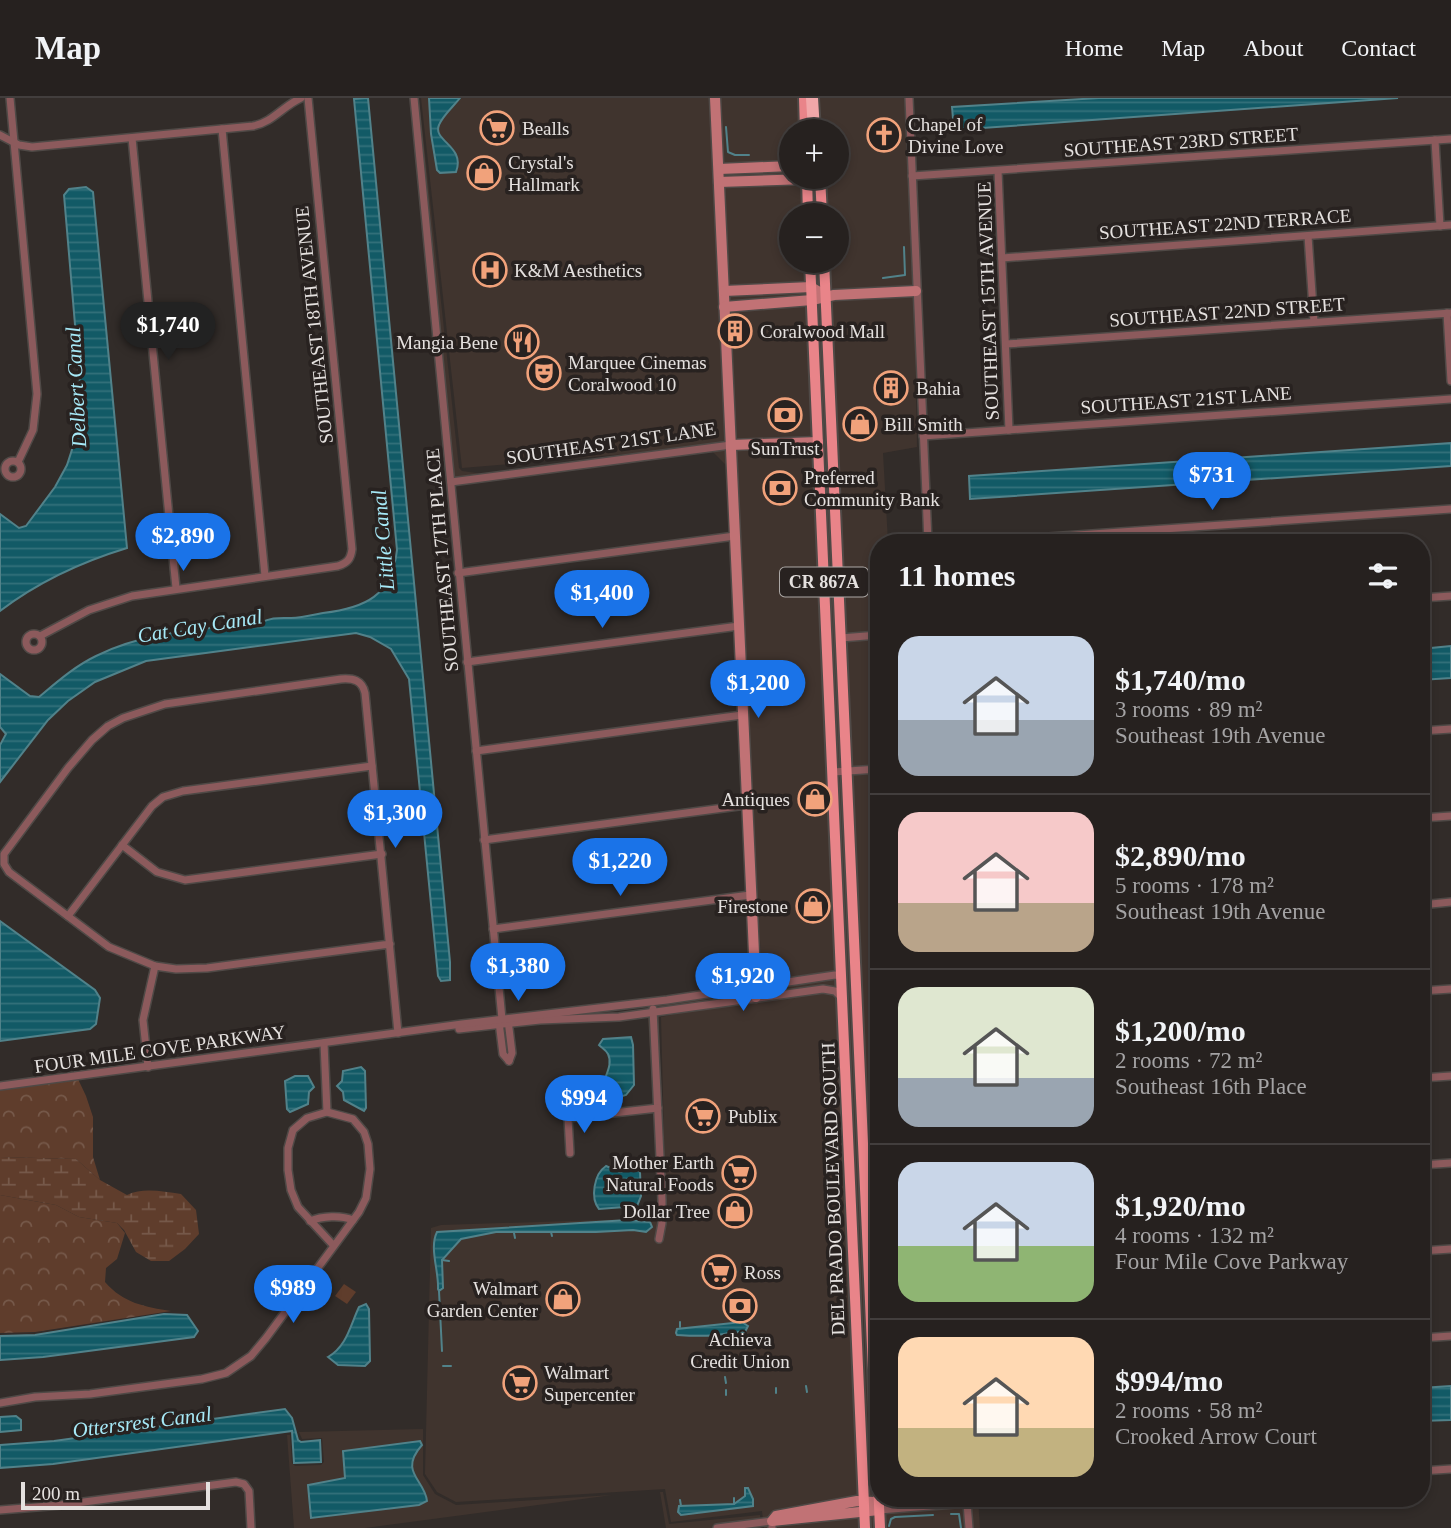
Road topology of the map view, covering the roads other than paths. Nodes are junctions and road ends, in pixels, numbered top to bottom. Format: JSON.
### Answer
{"nodes":[{"id":1,"x":10,"y":98,"type":"edge"},
{"id":2,"x":301,"y":98,"type":"edge"},
{"id":3,"x":308,"y":98,"type":"edge"},
{"id":4,"x":414,"y":98,"type":"edge"},
{"id":5,"x":715,"y":98,"type":"edge"},
{"id":6,"x":804,"y":98,"type":"edge"},
{"id":7,"x":815,"y":98,"type":"edge"},
{"id":8,"x":909,"y":98,"type":"edge"},
{"id":9,"x":805,"y":119,"type":"edge"},
{"id":10,"x":816,"y":119,"type":"edge"},
{"id":11,"x":222,"y":129,"type":"junction"},
{"id":12,"x":0,"y":135,"type":"edge"},
{"id":13,"x":132,"y":138,"type":"junction"},
{"id":14,"x":1451,"y":139,"type":"edge"},
{"id":15,"x":1435,"y":140,"type":"junction"},
{"id":16,"x":15,"y":143,"type":"junction"},
{"id":17,"x":779,"y":166,"type":"edge"},
{"id":18,"x":719,"y":169,"type":"junction"},
{"id":19,"x":998,"y":171,"type":"junction"},
{"id":20,"x":912,"y":176,"type":"junction"},
{"id":21,"x":779,"y":179,"type":"edge"},
{"id":22,"x":719,"y":182,"type":"junction"},
{"id":23,"x":1451,"y":225,"type":"edge"},
{"id":24,"x":1440,"y":226,"type":"junction"},
{"id":25,"x":1308,"y":236,"type":"junction"},
{"id":26,"x":1002,"y":258,"type":"junction"},
{"id":27,"x":810,"y":273,"type":"edge"},
{"id":28,"x":825,"y":273,"type":"edge"},
{"id":29,"x":811,"y":287,"type":"junction"},
{"id":30,"x":724,"y":291,"type":"junction"},
{"id":31,"x":916,"y":291,"type":"junction"},
{"id":32,"x":826,"y":296,"type":"junction"},
{"id":33,"x":812,"y":300,"type":"junction"},
{"id":34,"x":724,"y":307,"type":"junction"},
{"id":35,"x":1449,"y":313,"type":"edge"},
{"id":36,"x":1314,"y":322,"type":"junction"},
{"id":37,"x":1006,"y":344,"type":"junction"},
{"id":38,"x":1451,"y":381,"type":"edge"},
{"id":39,"x":1451,"y":399,"type":"edge"},
{"id":40,"x":1009,"y":430,"type":"junction"},
{"id":41,"x":923,"y":436,"type":"junction"},
{"id":42,"x":818,"y":442,"type":"junction"},
{"id":43,"x":731,"y":445,"type":"junction"},
{"id":44,"x":18,"y":462,"type":"dead end"},
{"id":45,"x":451,"y":482,"type":"junction"},
{"id":46,"x":835,"y":508,"type":"junction"},
{"id":47,"x":1451,"y":509,"type":"edge"},
{"id":48,"x":929,"y":534,"type":"edge"},
{"id":49,"x":1090,"y":534,"type":"edge"},
{"id":50,"x":735,"y":536,"type":"junction"},
{"id":51,"x":824,"y":569,"type":"junction"},
{"id":52,"x":458,"y":573,"type":"junction"},
{"id":53,"x":265,"y":576,"type":"junction"},
{"id":54,"x":176,"y":588,"type":"junction"},
{"id":55,"x":1451,"y":596,"type":"edge"},
{"id":56,"x":1430,"y":597,"type":"edge"},
{"id":57,"x":739,"y":626,"type":"junction"},
{"id":58,"x":40,"y":636,"type":"dead end"},
{"id":59,"x":870,"y":636,"type":"edge"},
{"id":60,"x":841,"y":638,"type":"junction"},
{"id":61,"x":467,"y":662,"type":"junction"},
{"id":62,"x":742,"y":715,"type":"junction"},
{"id":63,"x":1451,"y":729,"type":"edge"},
{"id":64,"x":1430,"y":730,"type":"edge"},
{"id":65,"x":476,"y":751,"type":"junction"},
{"id":66,"x":372,"y":766,"type":"junction"},
{"id":67,"x":870,"y":770,"type":"edge"},
{"id":68,"x":846,"y":771,"type":"junction"},
{"id":69,"x":833,"y":772,"type":"junction"},
{"id":70,"x":746,"y":805,"type":"junction"},
{"id":71,"x":1451,"y":816,"type":"edge"},
{"id":72,"x":1430,"y":817,"type":"edge"},
{"id":73,"x":484,"y":840,"type":"junction"},
{"id":74,"x":122,"y":845,"type":"junction"},
{"id":75,"x":382,"y":854,"type":"junction"},
{"id":76,"x":750,"y":895,"type":"junction"},
{"id":77,"x":1451,"y":902,"type":"edge"},
{"id":78,"x":1430,"y":904,"type":"edge"},
{"id":79,"x":68,"y":916,"type":"junction"},
{"id":80,"x":493,"y":929,"type":"junction"},
{"id":81,"x":390,"y":944,"type":"junction"},
{"id":82,"x":155,"y":966,"type":"junction"},
{"id":83,"x":842,"y":977,"type":"junction"},
{"id":84,"x":1451,"y":989,"type":"edge"},
{"id":85,"x":1430,"y":990,"type":"edge"},
{"id":86,"x":756,"y":992,"type":"junction"},
{"id":87,"x":843,"y":1000,"type":"junction"},
{"id":88,"x":653,"y":1001,"type":"junction"},
{"id":89,"x":653,"y":1012,"type":"junction"},
{"id":90,"x":503,"y":1021,"type":"junction"},
{"id":91,"x":398,"y":1032,"type":"junction"},
{"id":92,"x":324,"y":1043,"type":"junction"},
{"id":93,"x":148,"y":1067,"type":"junction"},
{"id":94,"x":860,"y":1070,"type":"junction"},
{"id":95,"x":1451,"y":1076,"type":"edge"},
{"id":96,"x":1430,"y":1077,"type":"edge"},
{"id":97,"x":0,"y":1086,"type":"edge"},
{"id":98,"x":658,"y":1108,"type":"junction"},
{"id":99,"x":327,"y":1112,"type":"junction"},
{"id":100,"x":570,"y":1153,"type":"dead end"},
{"id":101,"x":1451,"y":1163,"type":"edge"},
{"id":102,"x":1430,"y":1164,"type":"edge"},
{"id":103,"x":353,"y":1220,"type":"junction"},
{"id":104,"x":310,"y":1221,"type":"junction"},
{"id":105,"x":659,"y":1239,"type":"dead end"},
{"id":106,"x":334,"y":1246,"type":"junction"},
{"id":107,"x":1451,"y":1249,"type":"edge"},
{"id":108,"x":1430,"y":1250,"type":"edge"},
{"id":109,"x":870,"y":1261,"type":"edge"},
{"id":110,"x":855,"y":1296,"type":"junction"},
{"id":111,"x":1451,"y":1336,"type":"edge"},
{"id":112,"x":1430,"y":1337,"type":"edge"},
{"id":113,"x":870,"y":1368,"type":"edge"},
{"id":114,"x":859,"y":1378,"type":"junction"},
{"id":115,"x":0,"y":1403,"type":"edge"},
{"id":116,"x":870,"y":1435,"type":"edge"},
{"id":117,"x":1451,"y":1469,"type":"edge"},
{"id":118,"x":1430,"y":1470,"type":"edge"},
{"id":119,"x":870,"y":1503,"type":"edge"},
{"id":120,"x":864,"y":1506,"type":"junction"},
{"id":121,"x":877,"y":1507,"type":"edge"},
{"id":122,"x":879,"y":1507,"type":"edge"},
{"id":123,"x":917,"y":1507,"type":"edge"},
{"id":124,"x":967,"y":1507,"type":"edge"},
{"id":125,"x":0,"y":1510,"type":"edge"},
{"id":126,"x":879,"y":1510,"type":"junction"},
{"id":127,"x":772,"y":1525,"type":"edge"},
{"id":128,"x":251,"y":1528,"type":"edge"},
{"id":129,"x":717,"y":1528,"type":"edge"},
{"id":130,"x":866,"y":1528,"type":"edge"},
{"id":131,"x":880,"y":1528,"type":"edge"},
{"id":132,"x":969,"y":1528,"type":"edge"}],
"edges":[{"from":1,"to":16,"type":"street"},
{"from":2,"to":11,"type":"street"},
{"from":3,"to":53,"type":"street","name":"SOUTHEAST 18TH AVENUE"},
{"from":4,"to":45,"type":"street","name":"SOUTHEAST 17TH PLACE"},
{"from":5,"to":18,"type":"street"},
{"from":6,"to":9,"type":"main road"},
{"from":7,"to":10,"type":"highway"},
{"from":8,"to":20,"type":"street"},
{"from":11,"to":13,"type":"street"},
{"from":11,"to":53,"type":"street"},
{"from":12,"to":16,"type":"street"},
{"from":13,"to":16,"type":"street"},
{"from":13,"to":54,"type":"street"},
{"from":14,"to":15,"type":"street","name":"SOUTHEAST 23RD STREET"},
{"from":15,"to":19,"type":"street","name":"SOUTHEAST 23RD STREET"},
{"from":15,"to":24,"type":"street"},
{"from":16,"to":44,"type":"street"},
{"from":17,"to":18,"type":"street"},
{"from":18,"to":22,"type":"street"},
{"from":19,"to":20,"type":"street","name":"SOUTHEAST 23RD STREET"},
{"from":19,"to":26,"type":"street","name":"SOUTHEAST 15TH AVENUE"},
{"from":20,"to":31,"type":"street"},
{"from":21,"to":22,"type":"street"},
{"from":22,"to":30,"type":"street"},
{"from":23,"to":24,"type":"street","name":"SOUTHEAST 22ND TERRACE"},
{"from":24,"to":25,"type":"street","name":"SOUTHEAST 22ND TERRACE"},
{"from":25,"to":26,"type":"street","name":"SOUTHEAST 22ND TERRACE"},
{"from":25,"to":36,"type":"street"},
{"from":26,"to":37,"type":"street","name":"SOUTHEAST 15TH AVENUE"},
{"from":27,"to":29,"type":"main road","name":"DEL PRADO BOULEVARD SOUTH","number":"CR 867A"},
{"from":28,"to":32,"type":"main road","name":"DEL PRADO BOULEVARD SOUTH","number":"CR 867A"},
{"from":29,"to":30,"type":"street"},
{"from":29,"to":32,"type":"street"},
{"from":29,"to":33,"type":"main road","name":"DEL PRADO BOULEVARD SOUTH","number":"CR 867A"},
{"from":30,"to":34,"type":"street"},
{"from":31,"to":32,"type":"street"},
{"from":31,"to":41,"type":"street"},
{"from":32,"to":33,"type":"street"},
{"from":32,"to":46,"type":"main road","name":"DEL PRADO BOULEVARD SOUTH","number":"CR 867A"},
{"from":33,"to":34,"type":"street"},
{"from":33,"to":42,"type":"main road","name":"DEL PRADO BOULEVARD SOUTH","number":"CR 867A"},
{"from":34,"to":43,"type":"street"},
{"from":35,"to":36,"type":"street","name":"SOUTHEAST 22ND STREET"},
{"from":35,"to":38,"type":"street"},
{"from":36,"to":37,"type":"street","name":"SOUTHEAST 22ND STREET"},
{"from":37,"to":40,"type":"street","name":"SOUTHEAST 15TH AVENUE"},
{"from":39,"to":40,"type":"street","name":"SOUTHEAST 21ST LANE"},
{"from":40,"to":41,"type":"street","name":"SOUTHEAST 21ST LANE"},
{"from":41,"to":48,"type":"street"},
{"from":42,"to":43,"type":"street","name":"SOUTHEAST 21ST LANE"},
{"from":42,"to":46,"type":"main road"},
{"from":42,"to":51,"type":"main road","name":"DEL PRADO BOULEVARD SOUTH","number":"CR 867A"},
{"from":43,"to":45,"type":"street","name":"SOUTHEAST 21ST LANE"},
{"from":43,"to":50,"type":"street"},
{"from":45,"to":52,"type":"street","name":"SOUTHEAST 17TH PLACE"},
{"from":46,"to":60,"type":"main road","name":"DEL PRADO BOULEVARD SOUTH","number":"CR 867A"},
{"from":47,"to":49,"type":"street"},
{"from":50,"to":52,"type":"street"},
{"from":50,"to":57,"type":"street"},
{"from":51,"to":60,"type":"main road"},
{"from":51,"to":69,"type":"main road","name":"DEL PRADO BOULEVARD SOUTH","number":"CR 867A"},
{"from":52,"to":61,"type":"street","name":"SOUTHEAST 17TH PLACE"},
{"from":53,"to":54,"type":"street"},
{"from":54,"to":58,"type":"street"},
{"from":55,"to":56,"type":"street"},
{"from":57,"to":61,"type":"street"},
{"from":57,"to":62,"type":"street"},
{"from":59,"to":60,"type":"street"},
{"from":60,"to":68,"type":"main road","name":"DEL PRADO BOULEVARD SOUTH","number":"CR 867A"},
{"from":61,"to":65,"type":"street","name":"SOUTHEAST 17TH PLACE"},
{"from":62,"to":65,"type":"street"},
{"from":62,"to":70,"type":"street"},
{"from":63,"to":64,"type":"street"},
{"from":65,"to":73,"type":"street","name":"SOUTHEAST 17TH PLACE"},
{"from":66,"to":74,"type":"street"},
{"from":66,"to":75,"type":"street"},
{"from":66,"to":79,"type":"street"},
{"from":67,"to":68,"type":"street"},
{"from":68,"to":69,"type":"street"},
{"from":68,"to":94,"type":"main road","name":"DEL PRADO BOULEVARD SOUTH","number":"CR 867A"},
{"from":69,"to":83,"type":"main road","name":"DEL PRADO BOULEVARD SOUTH","number":"CR 867A"},
{"from":70,"to":73,"type":"street"},
{"from":70,"to":76,"type":"street"},
{"from":71,"to":72,"type":"street"},
{"from":73,"to":80,"type":"street","name":"SOUTHEAST 17TH PLACE"},
{"from":74,"to":75,"type":"street"},
{"from":74,"to":79,"type":"street"},
{"from":75,"to":81,"type":"street"},
{"from":76,"to":80,"type":"street"},
{"from":76,"to":86,"type":"street"},
{"from":77,"to":78,"type":"street"},
{"from":79,"to":82,"type":"street"},
{"from":80,"to":90,"type":"street","name":"SOUTHEAST 17TH PLACE"},
{"from":81,"to":82,"type":"street"},
{"from":81,"to":91,"type":"street"},
{"from":82,"to":93,"type":"street"},
{"from":83,"to":86,"type":"street","name":"FOUR MILE COVE PARKWAY"},
{"from":83,"to":87,"type":"main road","name":"DEL PRADO BOULEVARD SOUTH","number":"CR 867A"},
{"from":83,"to":94,"type":"main road"},
{"from":84,"to":85,"type":"street"},
{"from":86,"to":87,"type":"street","name":"FOUR MILE COVE PARKWAY"},
{"from":86,"to":88,"type":"street","name":"FOUR MILE COVE PARKWAY"},
{"from":86,"to":89,"type":"street","name":"FOUR MILE COVE PARKWAY"},
{"from":87,"to":110,"type":"main road","name":"DEL PRADO BOULEVARD SOUTH","number":"CR 867A"},
{"from":88,"to":89,"type":"street"},
{"from":88,"to":90,"type":"street","name":"FOUR MILE COVE PARKWAY"},
{"from":89,"to":90,"type":"street","name":"FOUR MILE COVE PARKWAY"},
{"from":89,"to":98,"type":"street"},
{"from":90,"to":91,"type":"street","name":"FOUR MILE COVE PARKWAY"},
{"from":91,"to":92,"type":"street","name":"FOUR MILE COVE PARKWAY"},
{"from":92,"to":93,"type":"street","name":"FOUR MILE COVE PARKWAY"},
{"from":92,"to":99,"type":"street"},
{"from":93,"to":97,"type":"street","name":"FOUR MILE COVE PARKWAY"},
{"from":94,"to":109,"type":"main road","name":"DEL PRADO BOULEVARD SOUTH","number":"CR 867A"},
{"from":95,"to":96,"type":"street"},
{"from":98,"to":100,"type":"street"},
{"from":98,"to":105,"type":"street"},
{"from":99,"to":103,"type":"street"},
{"from":99,"to":104,"type":"street"},
{"from":101,"to":102,"type":"street"},
{"from":103,"to":104,"type":"street"},
{"from":103,"to":106,"type":"street"},
{"from":104,"to":106,"type":"street"},
{"from":106,"to":115,"type":"street"},
{"from":107,"to":108,"type":"street"},
{"from":110,"to":113,"type":"main road"},
{"from":110,"to":114,"type":"main road","name":"DEL PRADO BOULEVARD SOUTH","number":"CR 867A"},
{"from":111,"to":112,"type":"street"},
{"from":114,"to":116,"type":"main road"},
{"from":114,"to":120,"type":"main road","name":"DEL PRADO BOULEVARD SOUTH","number":"CR 867A"},
{"from":117,"to":118,"type":"street"},
{"from":119,"to":120,"type":"street"},
{"from":120,"to":127,"type":"street"},
{"from":120,"to":130,"type":"main road","name":"DEL PRADO BOULEVARD SOUTH","number":"CR 867A"},
{"from":121,"to":126,"type":"street"},
{"from":122,"to":126,"type":"main road","name":"DEL PRADO BOULEVARD SOUTH","number":"CR 867A"},
{"from":123,"to":126,"type":"street"},
{"from":124,"to":132,"type":"street"},
{"from":125,"to":128,"type":"street"},
{"from":126,"to":131,"type":"main road","name":"DEL PRADO BOULEVARD SOUTH","number":"CR 867A"},
{"from":127,"to":129,"type":"street"}]}
